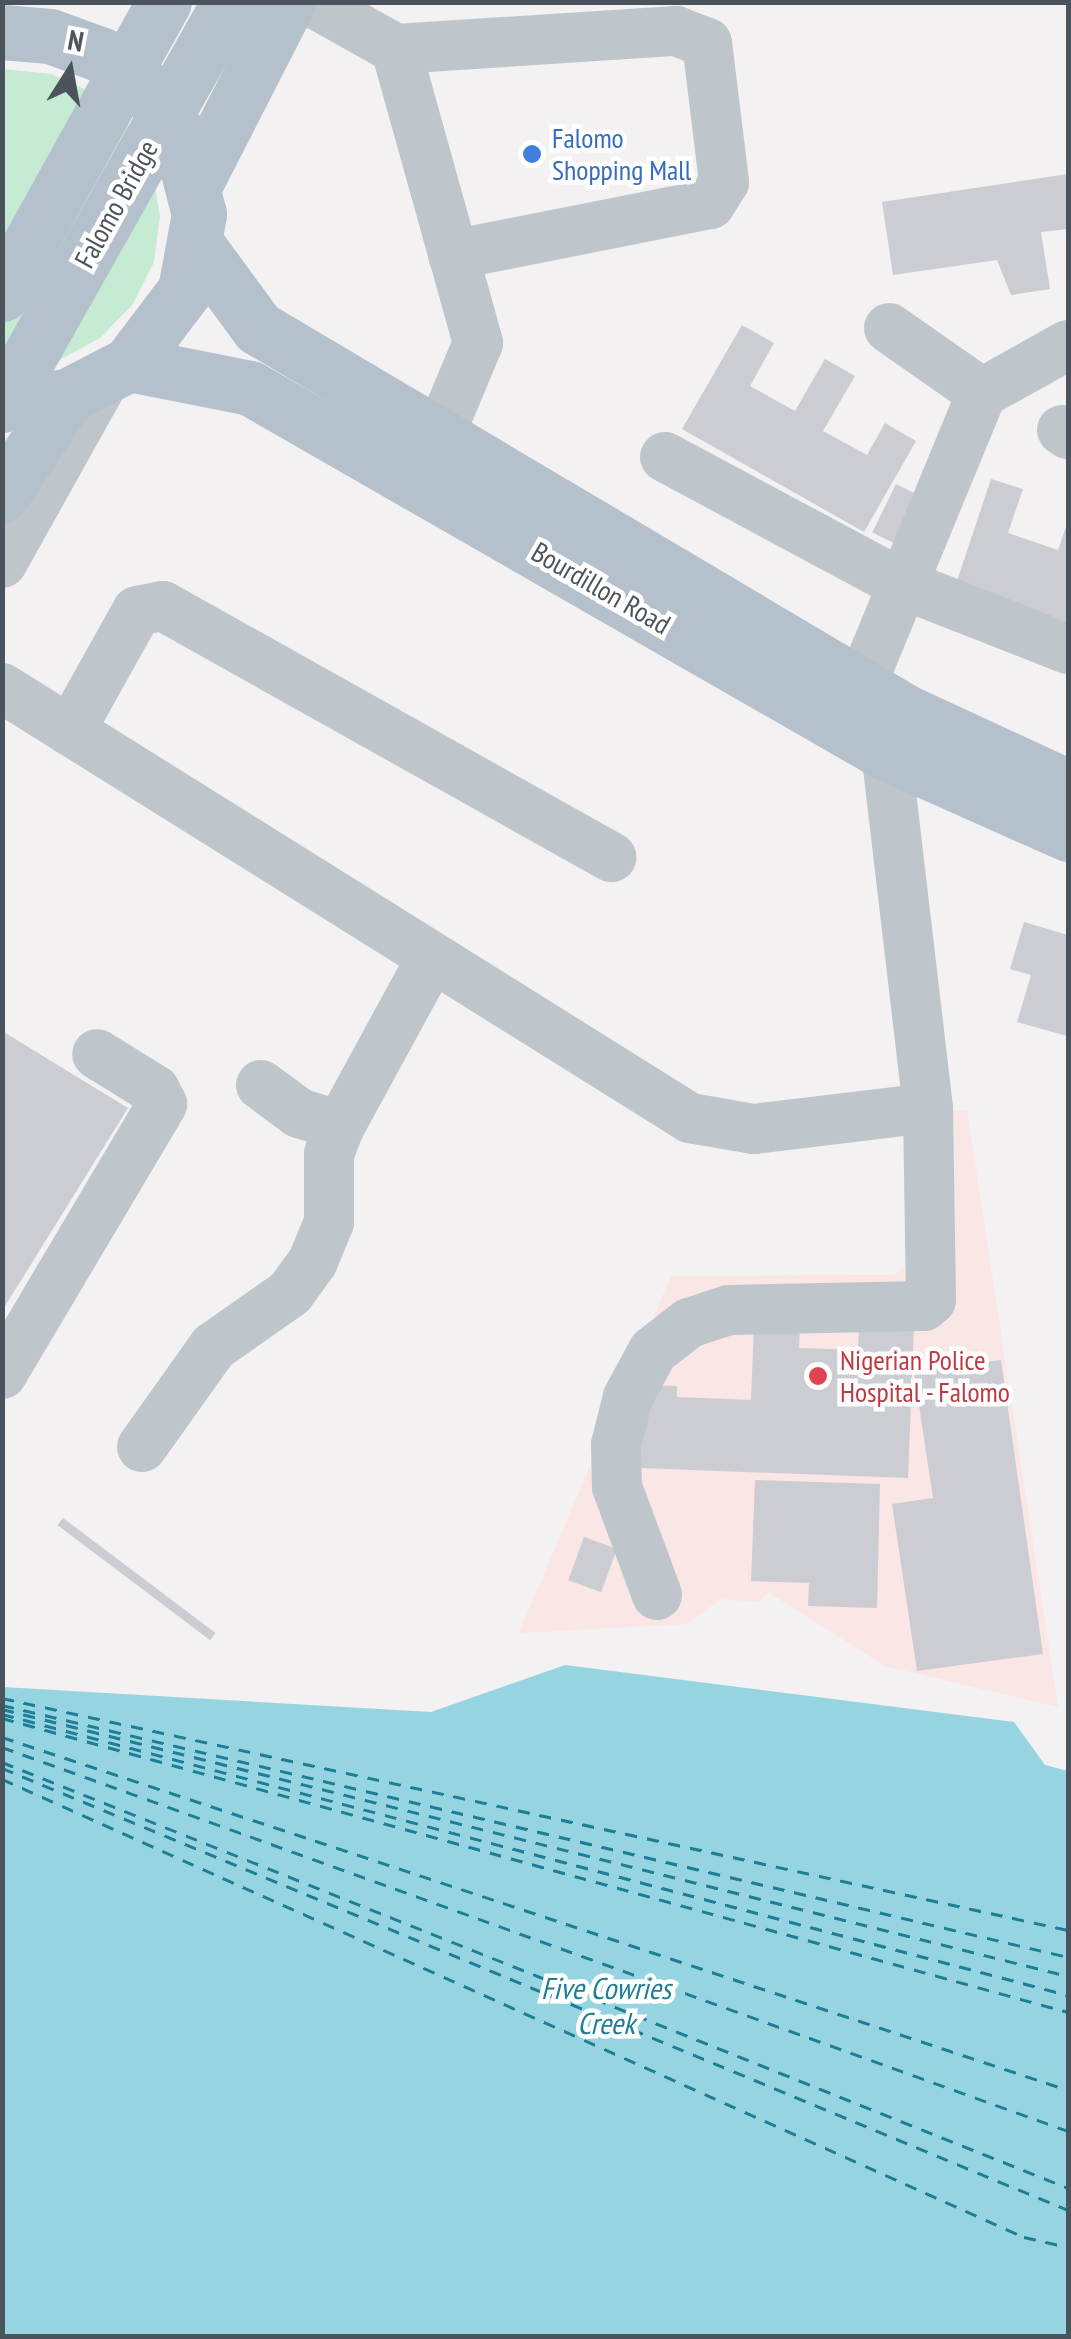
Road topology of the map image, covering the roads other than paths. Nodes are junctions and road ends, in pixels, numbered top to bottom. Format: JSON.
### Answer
{"nodes":[{"id":1,"x":16,"y":2,"type":"edge"},
{"id":2,"x":164,"y":2,"type":"edge"},
{"id":3,"x":229,"y":2,"type":"edge"},
{"id":4,"x":288,"y":2,"type":"edge"},
{"id":5,"x":312,"y":2,"type":"edge"},
{"id":6,"x":2,"y":10,"type":"edge"},
{"id":7,"x":2,"y":32,"type":"edge"},
{"id":8,"x":396,"y":49,"type":"junction"},
{"id":9,"x":195,"y":184,"type":"junction"},
{"id":10,"x":197,"y":245,"type":"junction"},
{"id":11,"x":454,"y":255,"type":"junction"},
{"id":12,"x":2,"y":294,"type":"edge"},
{"id":13,"x":889,"y":328,"type":"dead end"},
{"id":14,"x":1068,"y":345,"type":"edge"},
{"id":15,"x":100,"y":380,"type":"junction"},
{"id":16,"x":982,"y":393,"type":"junction"},
{"id":17,"x":2,"y":404,"type":"edge"},
{"id":18,"x":440,"y":434,"type":"junction"},
{"id":19,"x":665,"y":458,"type":"dead end"},
{"id":20,"x":2,"y":495,"type":"edge"},
{"id":21,"x":2,"y":563,"type":"edge"},
{"id":22,"x":902,"y":584,"type":"junction"},
{"id":23,"x":1068,"y":649,"type":"edge"},
{"id":24,"x":2,"y":688,"type":"edge"},
{"id":25,"x":884,"y":717,"type":"junction"},
{"id":26,"x":70,"y":731,"type":"junction"},
{"id":27,"x":1068,"y":787,"type":"edge"},
{"id":28,"x":1068,"y":834,"type":"edge"},
{"id":29,"x":610,"y":857,"type":"dead end"},
{"id":30,"x":432,"y":957,"type":"junction"},
{"id":31,"x":97,"y":1054,"type":"dead end"},
{"id":32,"x":261,"y":1085,"type":"dead end"},
{"id":33,"x":928,"y":1108,"type":"junction"},
{"id":34,"x":340,"y":1126,"type":"junction"},
{"id":35,"x":2,"y":1374,"type":"edge"},
{"id":36,"x":142,"y":1448,"type":"dead end"},
{"id":37,"x":657,"y":1595,"type":"dead end"}],
"edges":[{"from":1,"to":6,"type":"main road"},
{"from":2,"to":12,"type":"main road","bridge":true},
{"from":3,"to":17,"type":"main road","name":"Falomo Bridge","bridge":true},
{"from":4,"to":9,"type":"main road"},
{"from":5,"to":8,"type":"street"},
{"from":7,"to":9,"type":"main road"},
{"from":8,"to":11,"type":"street"},
{"from":8,"to":11,"type":"street"},
{"from":9,"to":10,"type":"main road"},
{"from":10,"to":15,"type":"main road"},
{"from":10,"to":18,"type":"main road","name":"Bourdillon Road"},
{"from":11,"to":18,"type":"street"},
{"from":13,"to":16,"type":"street"},
{"from":14,"to":16,"type":"street"},
{"from":15,"to":17,"type":"main road","name":"Bourdillon Road"},
{"from":15,"to":20,"type":"main road"},
{"from":15,"to":21,"type":"street"},
{"from":15,"to":25,"type":"main road","name":"Bourdillon Road"},
{"from":16,"to":22,"type":"street"},
{"from":18,"to":25,"type":"main road","name":"Bourdillon Road"},
{"from":19,"to":22,"type":"street"},
{"from":22,"to":23,"type":"street"},
{"from":22,"to":25,"type":"street"},
{"from":24,"to":26,"type":"street"},
{"from":25,"to":27,"type":"main road","name":"Bourdillon Road"},
{"from":25,"to":28,"type":"main road","name":"Bourdillon Road"},
{"from":25,"to":33,"type":"street"},
{"from":26,"to":29,"type":"street"},
{"from":26,"to":30,"type":"street"},
{"from":30,"to":33,"type":"street"},
{"from":30,"to":34,"type":"street"},
{"from":31,"to":35,"type":"street"},
{"from":32,"to":34,"type":"street"},
{"from":33,"to":37,"type":"street"},
{"from":34,"to":36,"type":"street"}]}
